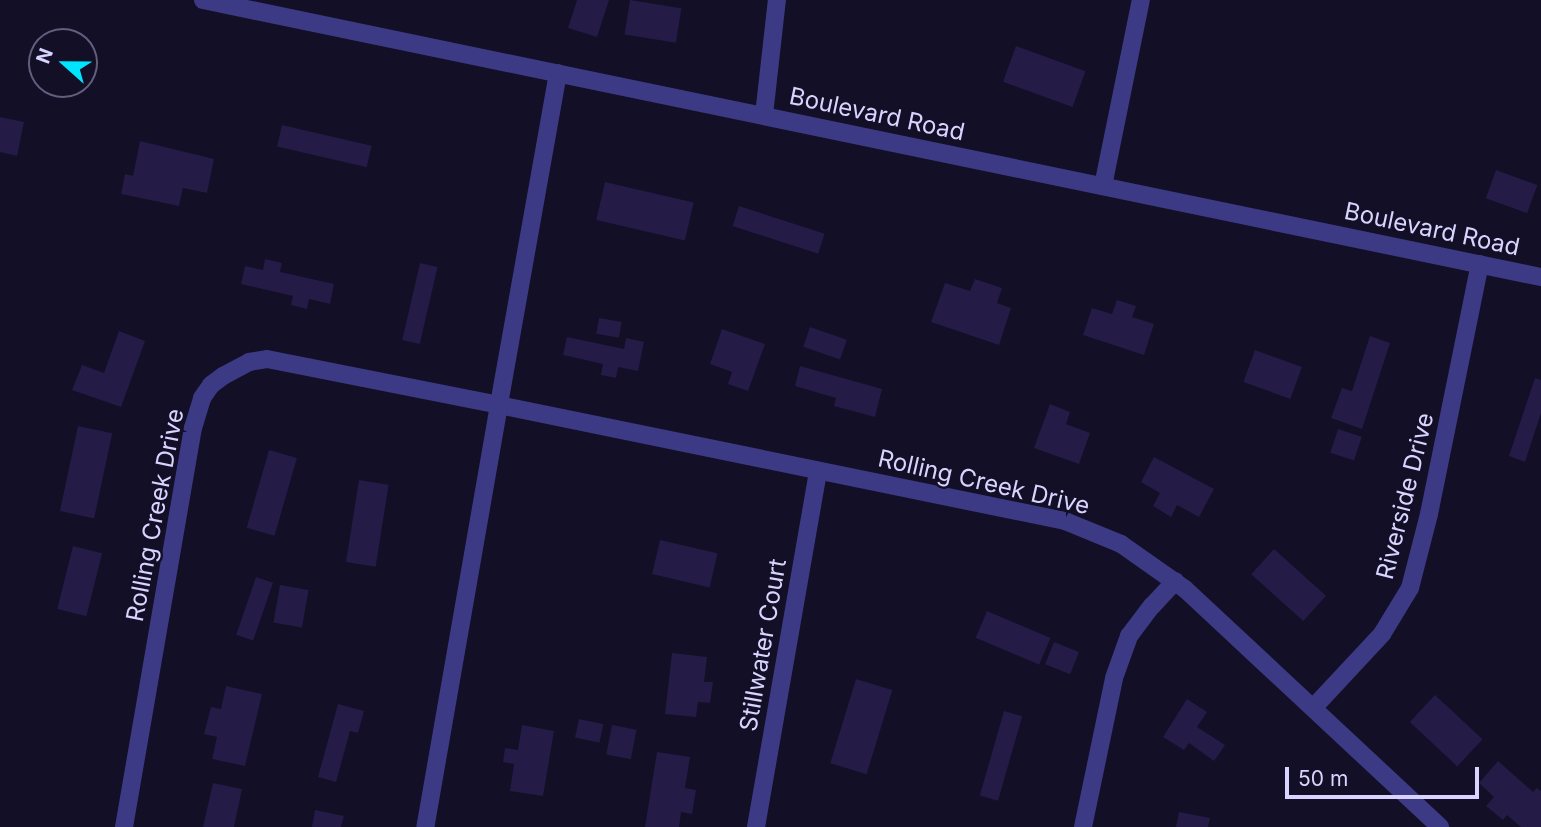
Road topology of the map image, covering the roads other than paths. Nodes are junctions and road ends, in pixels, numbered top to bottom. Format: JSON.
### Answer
{"nodes":[{"id":1,"x":776,"y":0,"type":"edge"},
{"id":2,"x":1141,"y":0,"type":"edge"},
{"id":3,"x":210,"y":1,"type":"edge"},
{"id":4,"x":558,"y":73,"type":"junction"},
{"id":5,"x":764,"y":115,"type":"junction"},
{"id":6,"x":1103,"y":186,"type":"junction"},
{"id":7,"x":1480,"y":264,"type":"junction"},
{"id":8,"x":1541,"y":277,"type":"edge"},
{"id":9,"x":499,"y":405,"type":"junction"},
{"id":10,"x":818,"y":471,"type":"junction"},
{"id":11,"x":1175,"y":581,"type":"junction"},
{"id":12,"x":1314,"y":707,"type":"junction"},
{"id":13,"x":124,"y":827,"type":"edge"},
{"id":14,"x":425,"y":827,"type":"edge"},
{"id":15,"x":755,"y":827,"type":"edge"},
{"id":16,"x":1083,"y":827,"type":"edge"},
{"id":17,"x":1440,"y":827,"type":"edge"}],
"edges":[{"from":1,"to":5,"type":"street"},
{"from":2,"to":6,"type":"street"},
{"from":3,"to":4,"type":"street","name":"Boulevard Road"},
{"from":4,"to":5,"type":"street","name":"Boulevard Road"},
{"from":4,"to":9,"type":"street"},
{"from":5,"to":6,"type":"street","name":"Boulevard Road"},
{"from":6,"to":7,"type":"street","name":"Boulevard Road"},
{"from":7,"to":8,"type":"street","name":"Boulevard Road"},
{"from":7,"to":12,"type":"street","name":"Riverside Drive"},
{"from":9,"to":10,"type":"street","name":"Rolling Creek Drive"},
{"from":9,"to":13,"type":"street","name":"Rolling Creek Drive"},
{"from":9,"to":14,"type":"street"},
{"from":10,"to":11,"type":"street","name":"Rolling Creek Drive"},
{"from":10,"to":15,"type":"street","name":"Stillwater Court"},
{"from":11,"to":12,"type":"street","name":"Rolling Creek Drive"},
{"from":11,"to":16,"type":"street"},
{"from":12,"to":17,"type":"street","name":"Rolling Creek Drive"}]}
